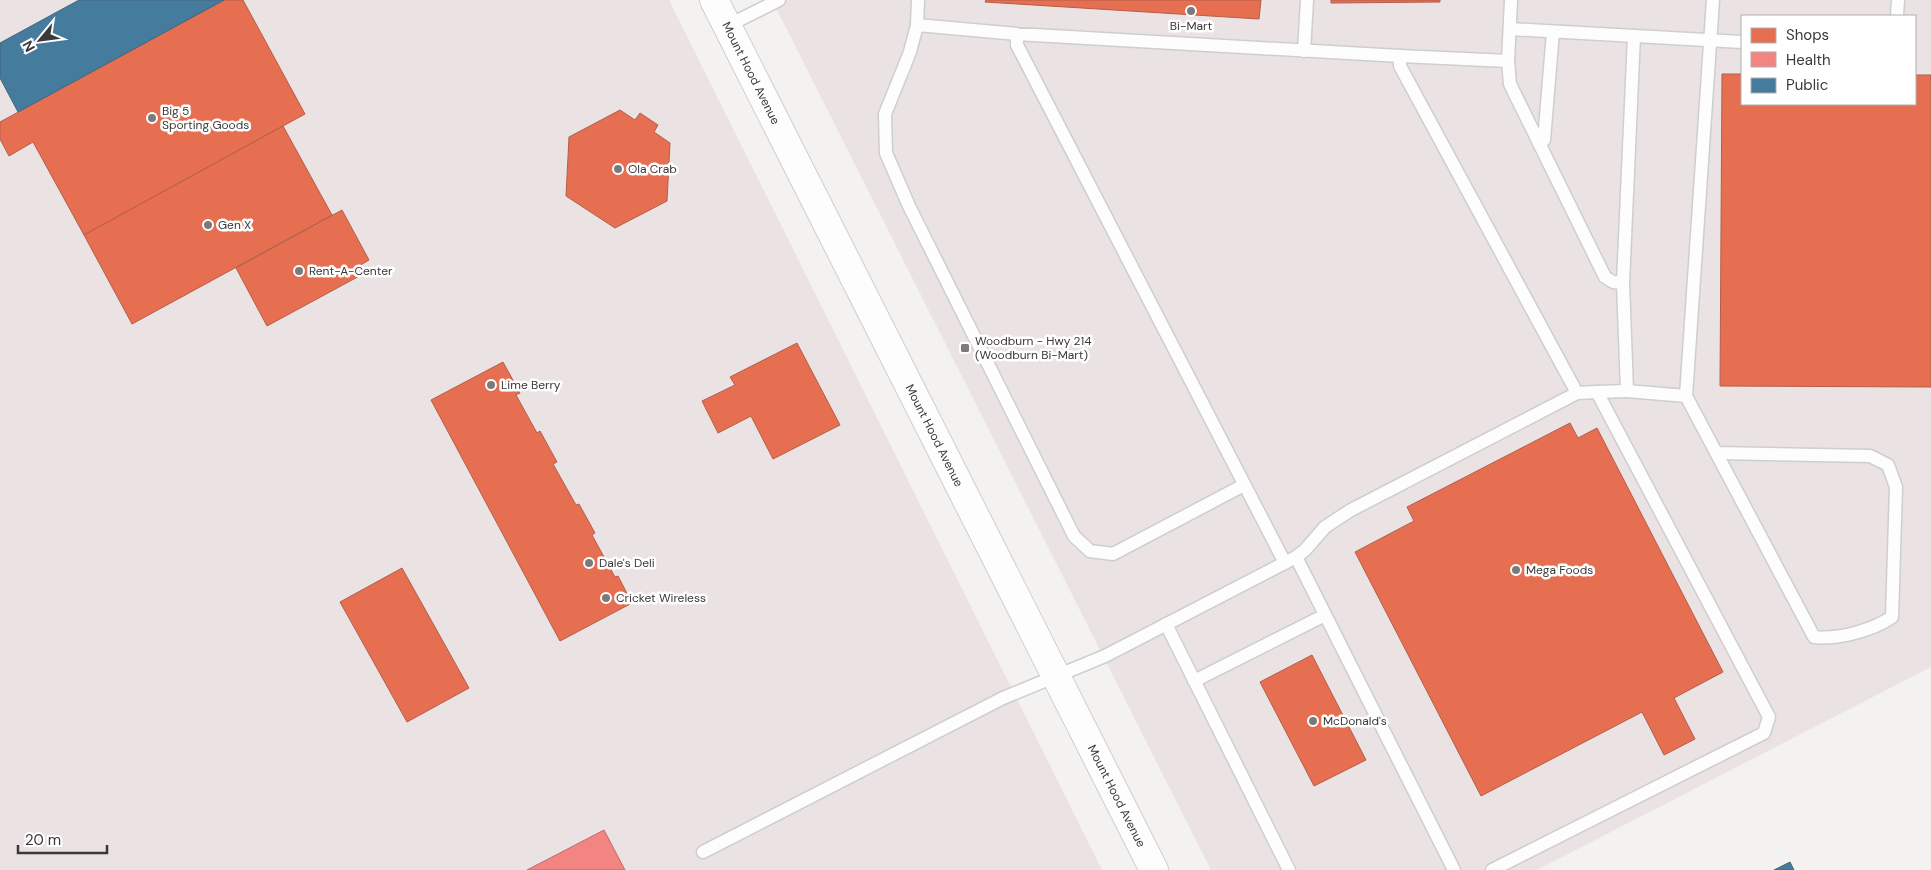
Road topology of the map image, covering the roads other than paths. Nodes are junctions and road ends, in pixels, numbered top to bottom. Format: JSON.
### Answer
{"nodes":[{"id":1,"x":714,"y":0,"type":"edge"},
{"id":2,"x":779,"y":0,"type":"edge"},
{"id":3,"x":918,"y":0,"type":"edge"},
{"id":4,"x":1307,"y":0,"type":"edge"},
{"id":5,"x":1511,"y":0,"type":"edge"},
{"id":6,"x":1713,"y":0,"type":"edge"},
{"id":7,"x":1898,"y":0,"type":"edge"},
{"id":8,"x":1897,"y":15,"type":"edge"},
{"id":9,"x":917,"y":25,"type":"junction"},
{"id":10,"x":727,"y":26,"type":"junction"},
{"id":11,"x":1510,"y":29,"type":"junction"},
{"id":12,"x":1553,"y":32,"type":"junction"},
{"id":13,"x":1017,"y":34,"type":"junction"},
{"id":14,"x":1634,"y":36,"type":"junction"},
{"id":15,"x":1710,"y":40,"type":"junction"},
{"id":16,"x":1741,"y":42,"type":"edge"},
{"id":17,"x":1304,"y":50,"type":"junction"},
{"id":18,"x":1400,"y":56,"type":"junction"},
{"id":19,"x":1508,"y":61,"type":"junction"},
{"id":20,"x":1539,"y":143,"type":"junction"},
{"id":21,"x":1623,"y":283,"type":"junction"},
{"id":22,"x":1627,"y":391,"type":"junction"},
{"id":23,"x":1597,"y":392,"type":"junction"},
{"id":24,"x":1577,"y":393,"type":"junction"},
{"id":25,"x":1686,"y":396,"type":"junction"},
{"id":26,"x":1718,"y":453,"type":"junction"},
{"id":27,"x":1244,"y":485,"type":"junction"},
{"id":28,"x":1290,"y":560,"type":"junction"},
{"id":29,"x":1325,"y":614,"type":"junction"},
{"id":30,"x":1166,"y":624,"type":"junction"},
{"id":31,"x":1055,"y":676,"type":"junction"},
{"id":32,"x":1194,"y":681,"type":"junction"},
{"id":33,"x":704,"y":852,"type":"dead end"},
{"id":34,"x":1154,"y":870,"type":"edge"},
{"id":35,"x":1289,"y":870,"type":"edge"},
{"id":36,"x":1454,"y":870,"type":"edge"},
{"id":37,"x":1492,"y":870,"type":"edge"}],
"edges":[{"from":1,"to":10,"type":"main road","name":"Mount Hood Avenue"},
{"from":2,"to":10,"type":"lane"},
{"from":3,"to":9,"type":"lane"},
{"from":4,"to":17,"type":"lane"},
{"from":5,"to":11,"type":"lane"},
{"from":6,"to":15,"type":"lane"},
{"from":7,"to":8,"type":"lane"},
{"from":9,"to":13,"type":"lane"},
{"from":9,"to":27,"type":"lane"},
{"from":10,"to":31,"type":"main road","name":"Mount Hood Avenue"},
{"from":11,"to":12,"type":"lane"},
{"from":11,"to":19,"type":"lane"},
{"from":12,"to":14,"type":"lane"},
{"from":12,"to":20,"type":"lane"},
{"from":13,"to":17,"type":"lane"},
{"from":13,"to":27,"type":"lane"},
{"from":14,"to":15,"type":"lane"},
{"from":14,"to":21,"type":"lane"},
{"from":15,"to":16,"type":"lane"},
{"from":15,"to":25,"type":"lane"},
{"from":17,"to":18,"type":"lane"},
{"from":18,"to":19,"type":"lane"},
{"from":18,"to":24,"type":"lane"},
{"from":19,"to":20,"type":"lane"},
{"from":20,"to":21,"type":"lane"},
{"from":21,"to":22,"type":"lane"},
{"from":22,"to":23,"type":"lane"},
{"from":22,"to":25,"type":"lane"},
{"from":23,"to":24,"type":"lane"},
{"from":23,"to":37,"type":"lane"},
{"from":24,"to":28,"type":"lane"},
{"from":25,"to":26,"type":"lane"},
{"from":26,"to":26,"type":"lane"},
{"from":27,"to":28,"type":"lane"},
{"from":28,"to":29,"type":"lane"},
{"from":28,"to":30,"type":"lane"},
{"from":29,"to":32,"type":"lane"},
{"from":29,"to":36,"type":"lane"},
{"from":30,"to":31,"type":"lane"},
{"from":30,"to":32,"type":"lane"},
{"from":31,"to":33,"type":"lane"},
{"from":31,"to":34,"type":"main road","name":"Mount Hood Avenue"},
{"from":32,"to":35,"type":"lane"}]}
